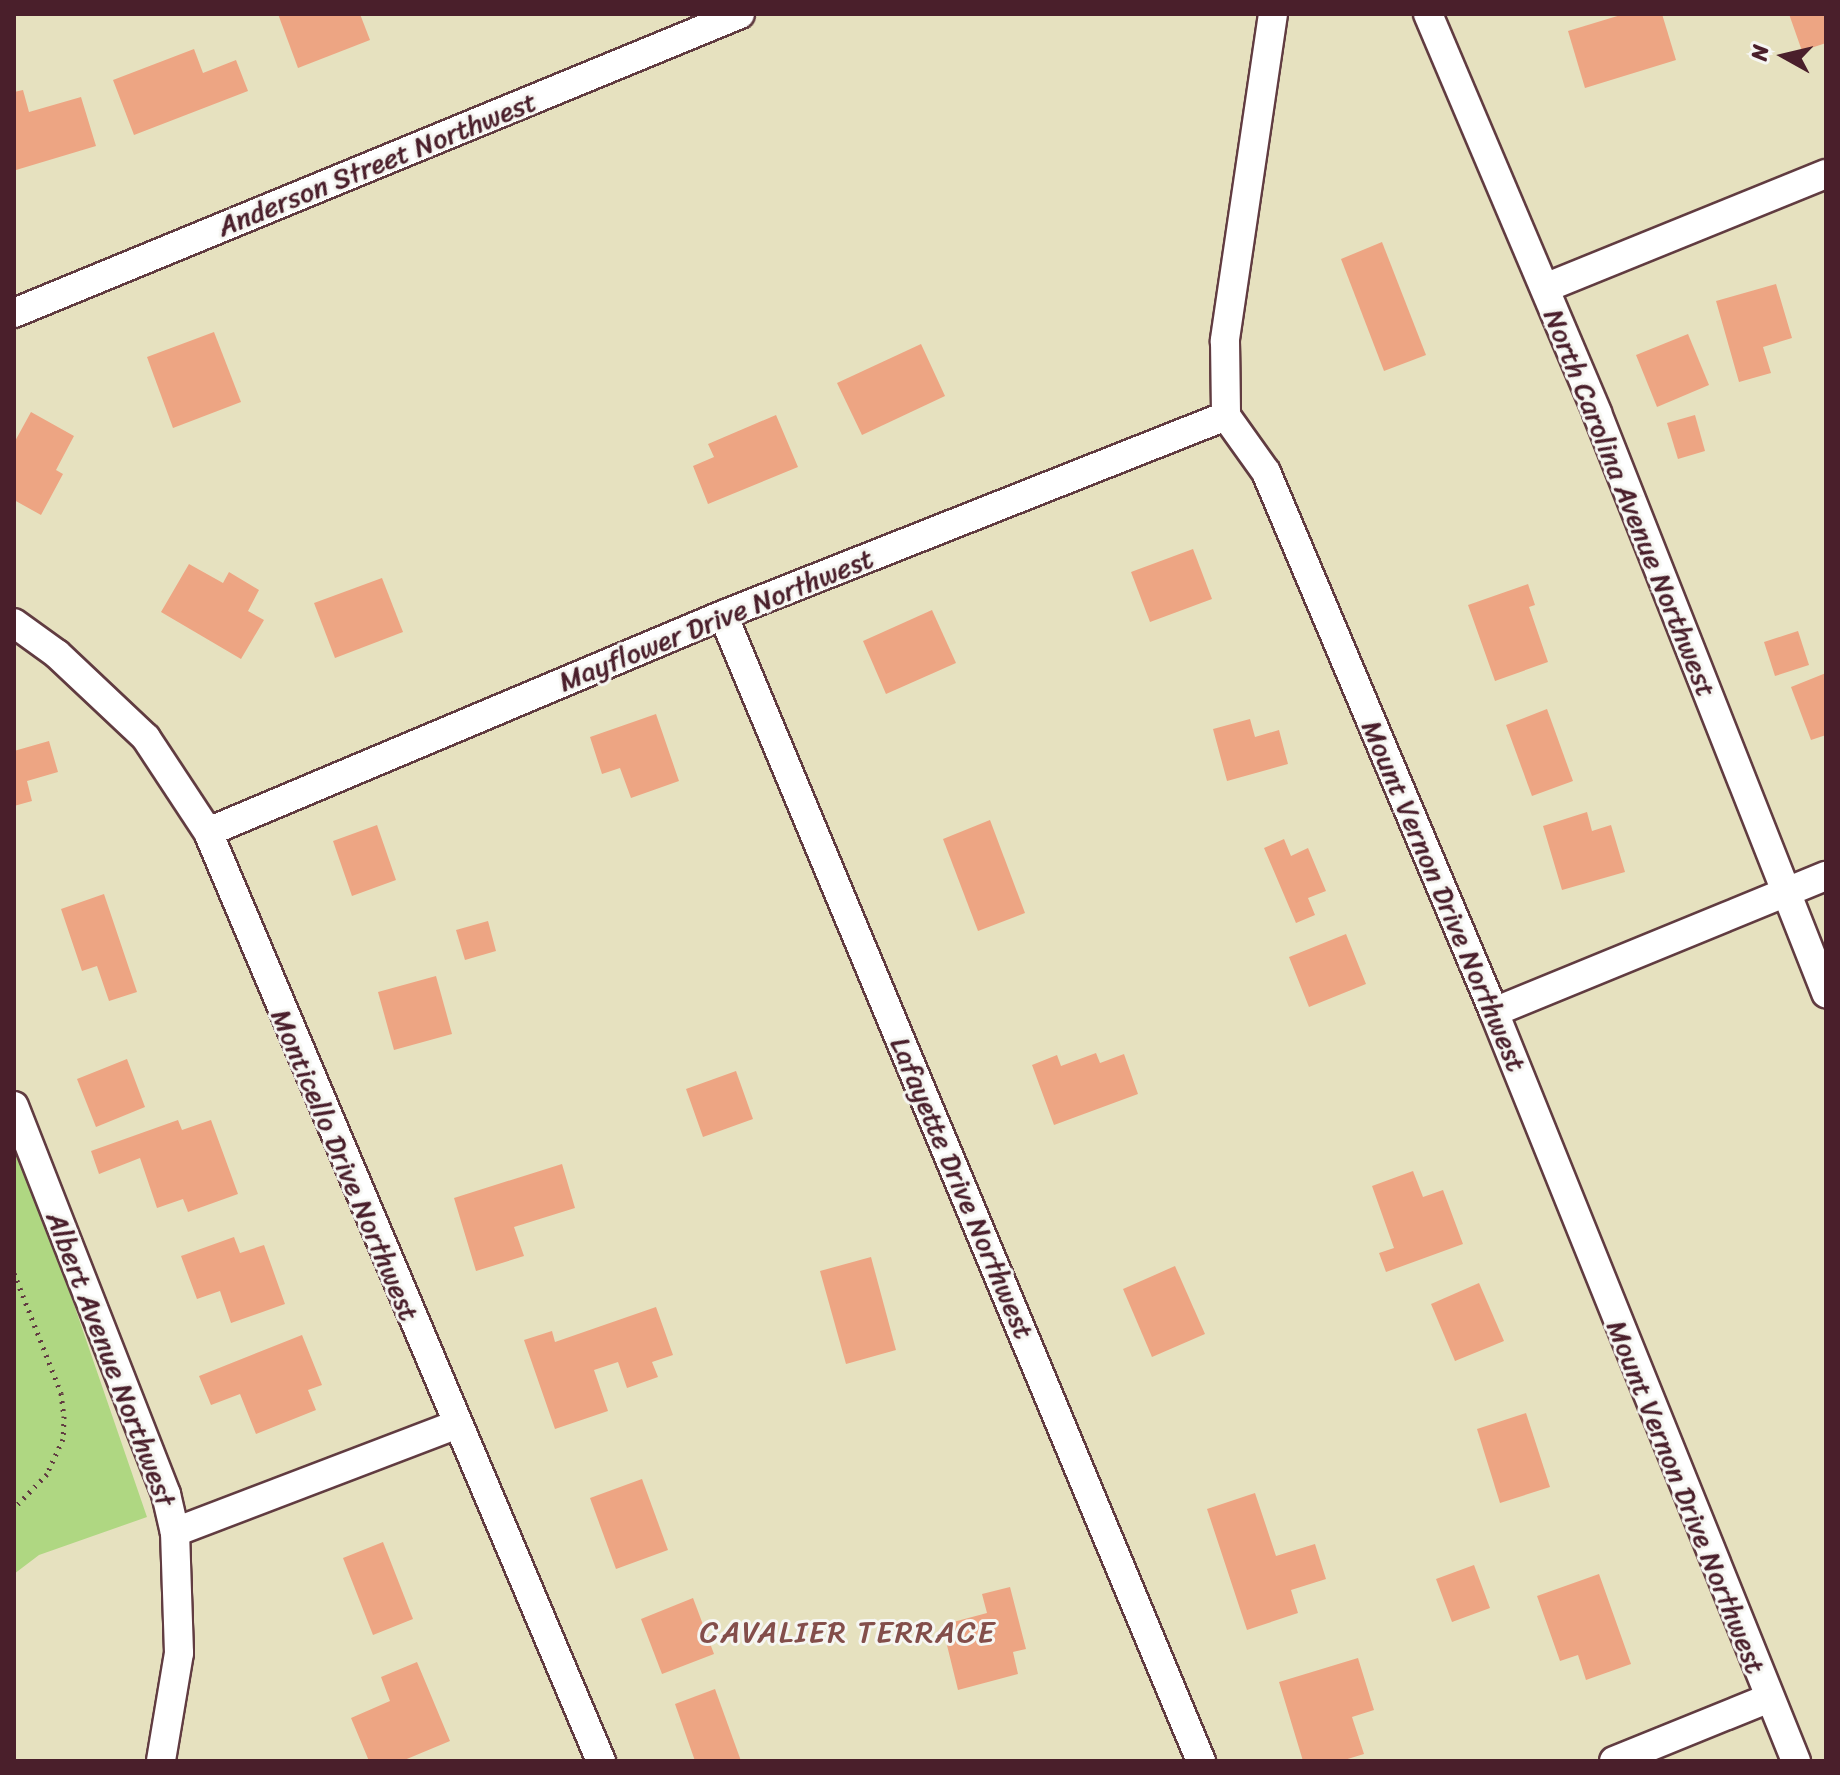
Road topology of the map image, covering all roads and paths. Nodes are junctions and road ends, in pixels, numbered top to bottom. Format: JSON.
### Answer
{"nodes":[{"id":1,"x":740,"y":14,"type":"edge"},
{"id":2,"x":1273,"y":14,"type":"edge"},
{"id":3,"x":1428,"y":14,"type":"edge"},
{"id":4,"x":1826,"y":174,"type":"edge"},
{"id":5,"x":1545,"y":288,"type":"junction"},
{"id":6,"x":14,"y":313,"type":"edge"},
{"id":7,"x":1226,"y":416,"type":"junction"},
{"id":8,"x":723,"y":615,"type":"junction"},
{"id":9,"x":14,"y":623,"type":"edge"},
{"id":10,"x":208,"y":832,"type":"junction"},
{"id":11,"x":1826,"y":876,"type":"edge"},
{"id":12,"x":1783,"y":894,"type":"junction"},
{"id":13,"x":1826,"y":993,"type":"edge"},
{"id":14,"x":1494,"y":1012,"type":"junction"},
{"id":15,"x":14,"y":1106,"type":"edge"},
{"id":16,"x":14,"y":1273,"type":"edge"},
{"id":17,"x":455,"y":1425,"type":"junction"},
{"id":18,"x":14,"y":1508,"type":"edge"},
{"id":19,"x":175,"y":1532,"type":"junction"},
{"id":20,"x":1767,"y":1699,"type":"junction"},
{"id":21,"x":161,"y":1761,"type":"edge"},
{"id":22,"x":601,"y":1761,"type":"edge"},
{"id":23,"x":1201,"y":1761,"type":"edge"},
{"id":24,"x":1614,"y":1761,"type":"edge"},
{"id":25,"x":1796,"y":1761,"type":"edge"}],
"edges":[{"from":1,"to":6,"type":"street","name":"Anderson Street Northwest"},
{"from":2,"to":7,"type":"street"},
{"from":3,"to":5,"type":"street","name":"North Carolina Avenue Northwest"},
{"from":4,"to":5,"type":"street"},
{"from":5,"to":12,"type":"street","name":"North Carolina Avenue Northwest"},
{"from":7,"to":8,"type":"street","name":"Mayflower Drive Northwest"},
{"from":7,"to":14,"type":"street","name":"Mount Vernon Drive Northwest"},
{"from":8,"to":10,"type":"street","name":"Mayflower Drive Northwest"},
{"from":8,"to":23,"type":"street","name":"Lafayette Drive Northwest"},
{"from":9,"to":10,"type":"street","name":"Monticello Drive Northwest"},
{"from":10,"to":17,"type":"street","name":"Monticello Drive Northwest"},
{"from":11,"to":12,"type":"street"},
{"from":12,"to":13,"type":"street","name":"North Carolina Avenue Northwest"},
{"from":12,"to":14,"type":"street"},
{"from":14,"to":20,"type":"street","name":"Mount Vernon Drive Northwest"},
{"from":15,"to":19,"type":"street","name":"Albert Avenue Northwest"},
{"from":16,"to":18,"type":"path"},
{"from":17,"to":19,"type":"street"},
{"from":17,"to":22,"type":"street","name":"Monticello Drive Northwest"},
{"from":19,"to":21,"type":"street","name":"Albert Avenue Northwest"},
{"from":20,"to":24,"type":"street"},
{"from":20,"to":25,"type":"street","name":"Mount Vernon Drive Northwest"}]}
